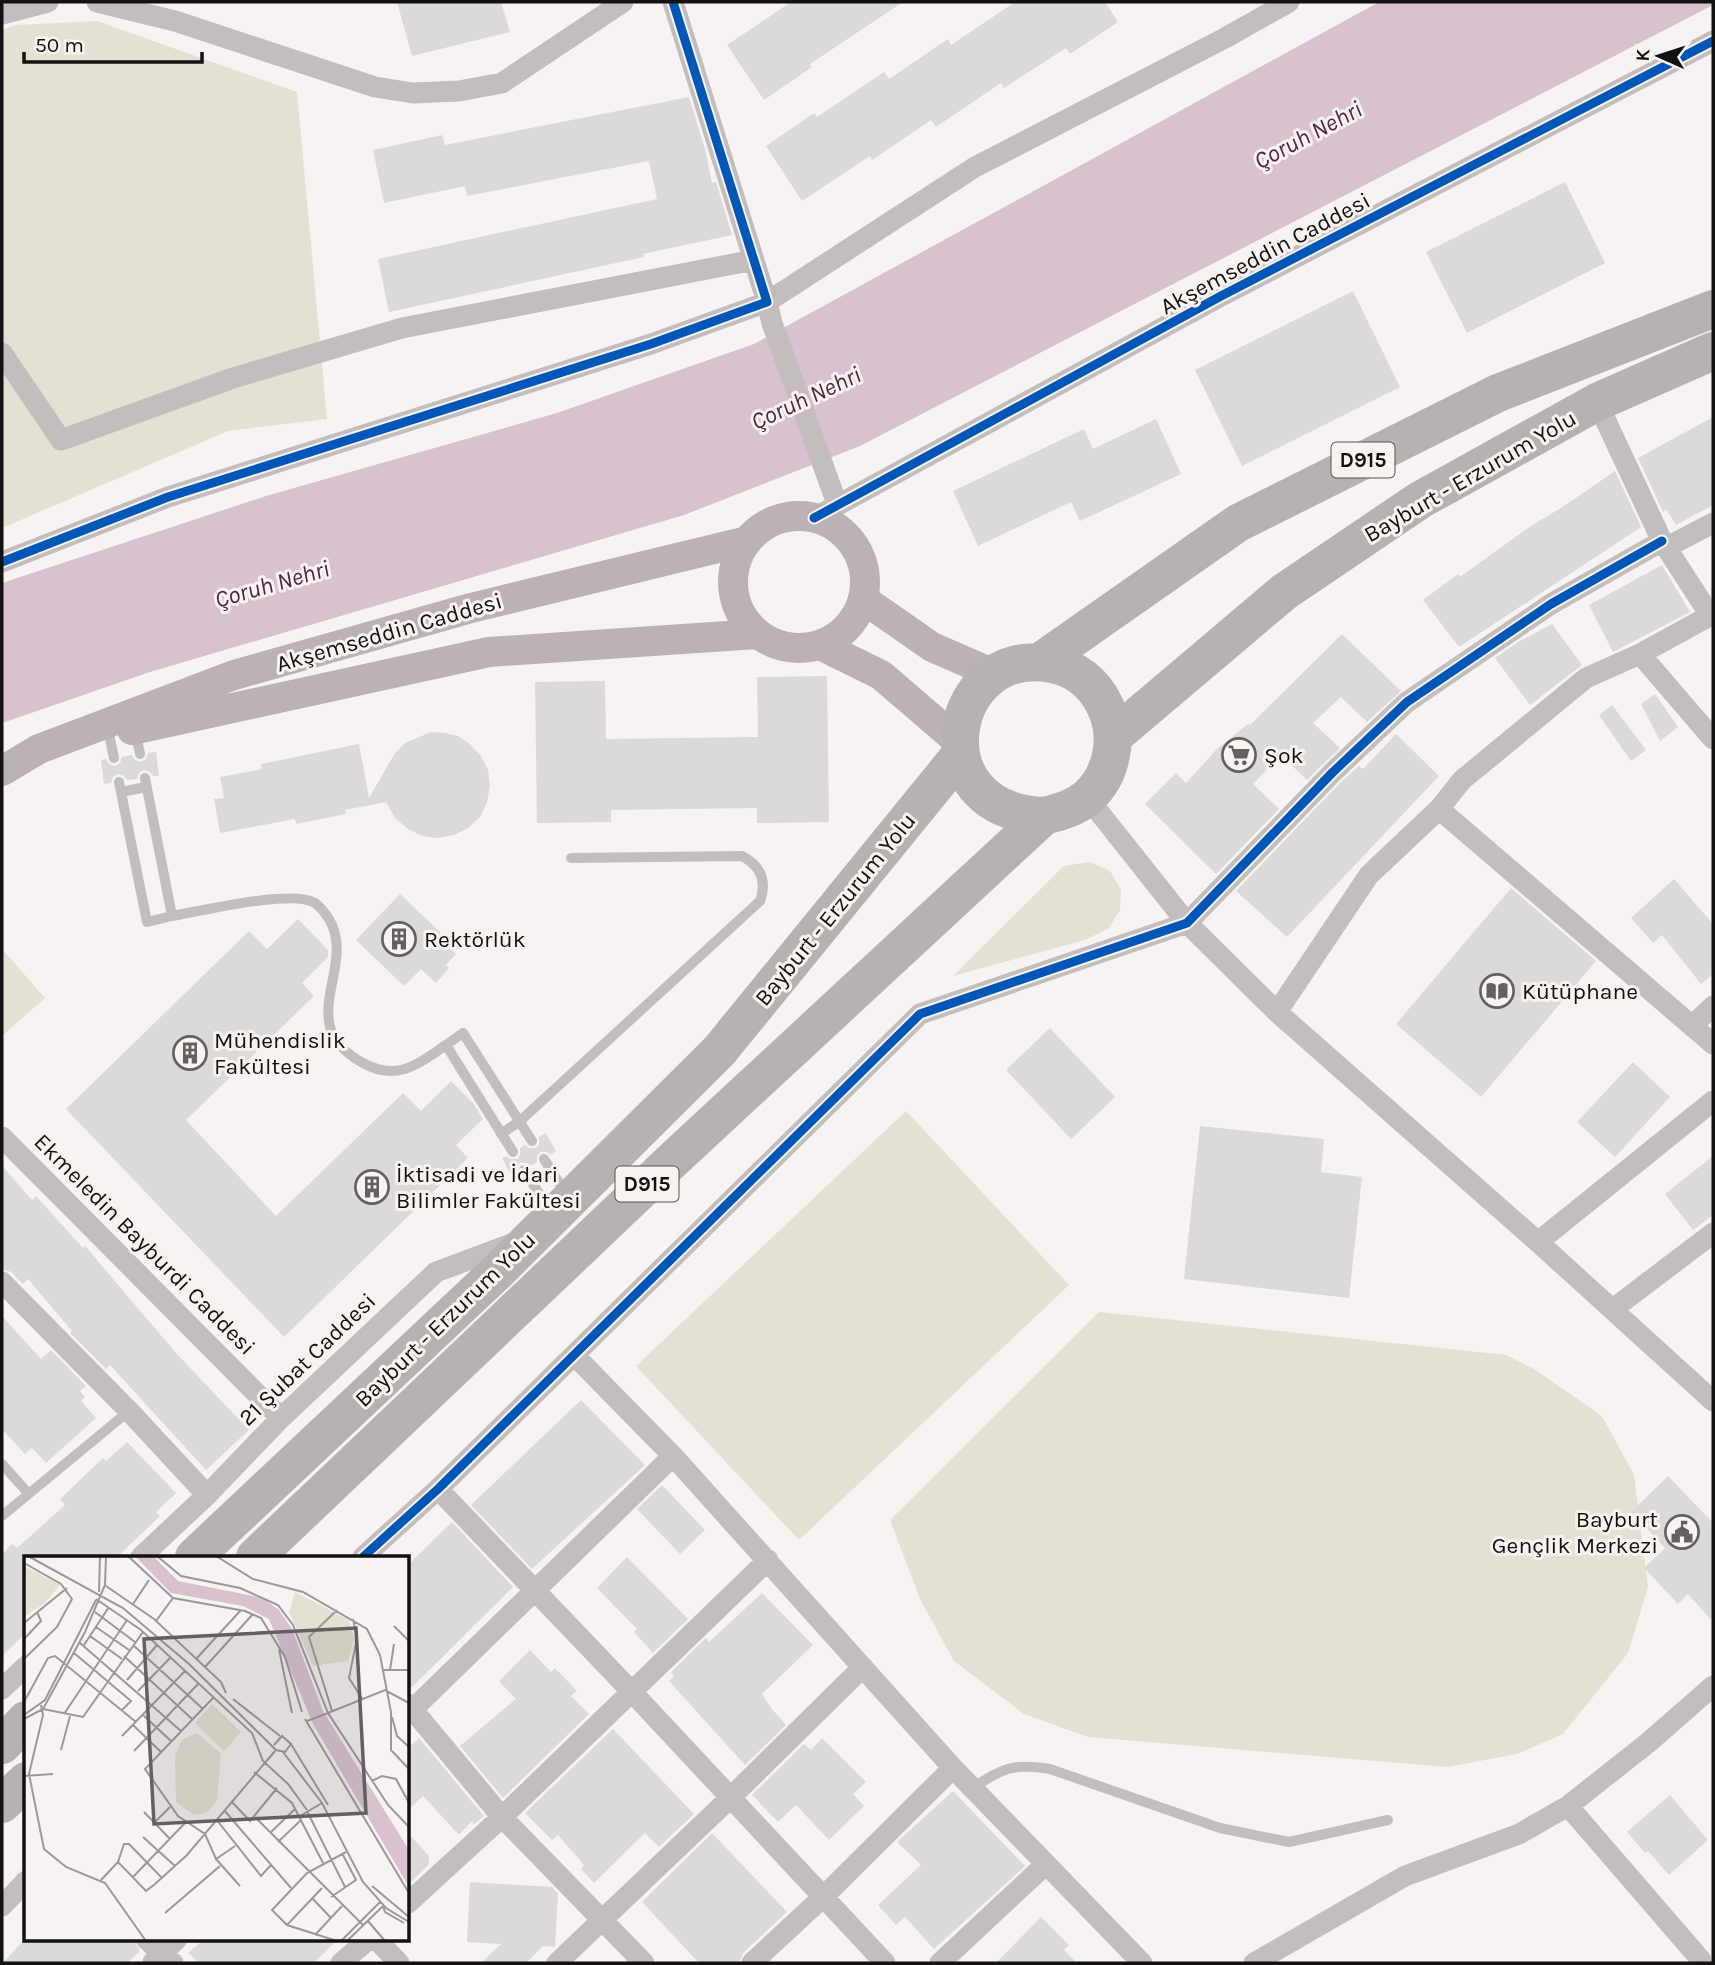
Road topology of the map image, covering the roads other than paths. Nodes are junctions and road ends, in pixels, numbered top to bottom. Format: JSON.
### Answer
{"nodes":[{"id":1,"x":48,"y":2,"type":"edge"},
{"id":2,"x":97,"y":2,"type":"edge"},
{"id":3,"x":623,"y":2,"type":"edge"},
{"id":4,"x":673,"y":2,"type":"edge"},
{"id":5,"x":1289,"y":2,"type":"edge"},
{"id":6,"x":2,"y":14,"type":"edge"},
{"id":7,"x":1713,"y":41,"type":"edge"},
{"id":8,"x":754,"y":260,"type":"junction"},
{"id":9,"x":1713,"y":309,"type":"edge"},
{"id":10,"x":769,"y":313,"type":"junction"},
{"id":11,"x":1713,"y":351,"type":"edge"},
{"id":12,"x":2,"y":353,"type":"edge"},
{"id":13,"x":1597,"y":402,"type":"junction"},
{"id":14,"x":826,"y":511,"type":"junction"},
{"id":15,"x":1713,"y":523,"type":"edge"},
{"id":16,"x":747,"y":541,"type":"junction"},
{"id":17,"x":1665,"y":544,"type":"junction"},
{"id":18,"x":2,"y":562,"type":"edge"},
{"id":19,"x":863,"y":599,"type":"junction"},
{"id":20,"x":1711,"y":614,"type":"edge"},
{"id":21,"x":757,"y":634,"type":"junction"},
{"id":22,"x":820,"y":645,"type":"junction"},
{"id":23,"x":1640,"y":654,"type":"junction"},
{"id":24,"x":1041,"y":661,"type":"junction"},
{"id":25,"x":994,"y":674,"type":"junction"},
{"id":26,"x":1114,"y":736,"type":"junction"},
{"id":27,"x":1713,"y":739,"type":"edge"},
{"id":28,"x":960,"y":748,"type":"junction"},
{"id":29,"x":39,"y":749,"type":"junction"},
{"id":30,"x":2,"y":771,"type":"edge"},
{"id":31,"x":1087,"y":797,"type":"junction"},
{"id":32,"x":1439,"y":809,"type":"junction"},
{"id":33,"x":1044,"y":816,"type":"junction"},
{"id":34,"x":571,"y":858,"type":"dead end"},
{"id":35,"x":172,"y":916,"type":"junction"},
{"id":36,"x":1187,"y":923,"type":"junction"},
{"id":37,"x":1713,"y":1006,"type":"edge"},
{"id":38,"x":1277,"y":1012,"type":"junction"},
{"id":39,"x":1693,"y":1025,"type":"junction"},
{"id":40,"x":1713,"y":1044,"type":"edge"},
{"id":41,"x":446,"y":1045,"type":"junction"},
{"id":42,"x":1713,"y":1101,"type":"edge"},
{"id":43,"x":520,"y":1122,"type":"junction"},
{"id":44,"x":501,"y":1134,"type":"junction"},
{"id":45,"x":2,"y":1137,"type":"edge"},
{"id":46,"x":532,"y":1141,"type":"dead end"},
{"id":47,"x":513,"y":1152,"type":"dead end"},
{"id":48,"x":544,"y":1158,"type":"dead end"},
{"id":49,"x":524,"y":1170,"type":"dead end"},
{"id":50,"x":552,"y":1217,"type":"junction"},
{"id":51,"x":1713,"y":1233,"type":"edge"},
{"id":52,"x":1538,"y":1242,"type":"junction"},
{"id":53,"x":2,"y":1282,"type":"edge"},
{"id":54,"x":1613,"y":1309,"type":"junction"},
{"id":55,"x":573,"y":1355,"type":"junction"},
{"id":56,"x":1708,"y":1390,"type":"edge"},
{"id":57,"x":129,"y":1411,"type":"junction"},
{"id":58,"x":282,"y":1418,"type":"junction"},
{"id":59,"x":673,"y":1456,"type":"junction"},
{"id":60,"x":2,"y":1464,"type":"edge"},
{"id":61,"x":438,"y":1489,"type":"junction"},
{"id":62,"x":28,"y":1493,"type":"junction"},
{"id":63,"x":207,"y":1495,"type":"junction"},
{"id":64,"x":2,"y":1516,"type":"edge"},
{"id":65,"x":142,"y":1556,"type":"edge"},
{"id":66,"x":195,"y":1556,"type":"edge"},
{"id":67,"x":256,"y":1556,"type":"edge"},
{"id":68,"x":364,"y":1556,"type":"edge"},
{"id":69,"x":768,"y":1560,"type":"junction"},
{"id":70,"x":534,"y":1589,"type":"junction"},
{"id":71,"x":863,"y":1667,"type":"junction"},
{"id":72,"x":24,"y":1668,"type":"edge"},
{"id":73,"x":1713,"y":1686,"type":"edge"},
{"id":74,"x":2,"y":1689,"type":"edge"},
{"id":75,"x":632,"y":1692,"type":"junction"},
{"id":76,"x":410,"y":1708,"type":"edge"},
{"id":77,"x":410,"y":1710,"type":"edge"},
{"id":78,"x":24,"y":1722,"type":"edge"},
{"id":79,"x":2,"y":1745,"type":"edge"},
{"id":80,"x":953,"y":1768,"type":"junction"},
{"id":81,"x":24,"y":1782,"type":"edge"},
{"id":82,"x":972,"y":1788,"type":"junction"},
{"id":83,"x":730,"y":1798,"type":"junction"},
{"id":84,"x":2,"y":1804,"type":"edge"},
{"id":85,"x":1568,"y":1806,"type":"junction"},
{"id":86,"x":502,"y":1817,"type":"junction"},
{"id":87,"x":1388,"y":1820,"type":"dead end"},
{"id":88,"x":1046,"y":1864,"type":"junction"},
{"id":89,"x":24,"y":1883,"type":"edge"},
{"id":90,"x":824,"y":1897,"type":"junction"},
{"id":91,"x":410,"y":1901,"type":"edge"},
{"id":92,"x":2,"y":1906,"type":"edge"},
{"id":93,"x":602,"y":1919,"type":"junction"},
{"id":94,"x":368,"y":1940,"type":"edge"},
{"id":95,"x":377,"y":1940,"type":"edge"},
{"id":96,"x":1704,"y":1957,"type":"edge"},
{"id":97,"x":341,"y":1963,"type":"edge"},
{"id":98,"x":399,"y":1963,"type":"edge"},
{"id":99,"x":557,"y":1963,"type":"edge"},
{"id":100,"x":644,"y":1963,"type":"edge"},
{"id":101,"x":752,"y":1963,"type":"edge"},
{"id":102,"x":885,"y":1963,"type":"edge"},
{"id":103,"x":940,"y":1963,"type":"edge"},
{"id":104,"x":1142,"y":1963,"type":"edge"},
{"id":105,"x":1254,"y":1963,"type":"edge"}],
"edges":[{"from":1,"to":6,"type":"street"},
{"from":2,"to":3,"type":"street"},
{"from":4,"to":8,"type":"street"},
{"from":5,"to":10,"type":"street"},
{"from":7,"to":14,"type":"street","name":"Akşemseddin Caddesi"},
{"from":8,"to":10,"type":"street"},
{"from":8,"to":12,"type":"street"},
{"from":9,"to":24,"type":"highway","number":"D915"},
{"from":10,"to":14,"type":"street"},
{"from":10,"to":18,"type":"street"},
{"from":11,"to":13,"type":"highway","name":"Bayburt - Erzurum Yolu","number":"D915"},
{"from":13,"to":17,"type":"street"},
{"from":13,"to":26,"type":"highway","name":"Bayburt - Erzurum Yolu","number":"D915"},
{"from":14,"to":16,"type":"street","name":"Akşemseddin Caddesi"},
{"from":14,"to":19,"type":"street"},
{"from":15,"to":17,"type":"street"},
{"from":16,"to":21,"type":"street"},
{"from":16,"to":29,"type":"street","name":"Akşemseddin Caddesi"},
{"from":17,"to":20,"type":"street"},
{"from":17,"to":36,"type":"street"},
{"from":19,"to":22,"type":"street"},
{"from":19,"to":25,"type":"street"},
{"from":20,"to":23,"type":"street"},
{"from":21,"to":22,"type":"street","name":"Akşemseddin Caddesi"},
{"from":21,"to":29,"type":"street","name":"Akşemseddin Caddesi"},
{"from":22,"to":28,"type":"street","name":"Akşemseddin Caddesi"},
{"from":23,"to":27,"type":"street"},
{"from":23,"to":32,"type":"street"},
{"from":24,"to":25,"type":"highway","name":"Bayburt - Erzurum Yolu"},
{"from":24,"to":26,"type":"highway"},
{"from":25,"to":28,"type":"highway","name":"Bayburt - Erzurum Yolu"},
{"from":26,"to":31,"type":"highway","name":"Bayburt - Erzurum Yolu"},
{"from":28,"to":33,"type":"highway","name":"Bayburt - Erzurum Yolu"},
{"from":28,"to":50,"type":"highway","name":"Bayburt - Erzurum Yolu","number":"D915"},
{"from":29,"to":30,"type":"street","name":"Akşemseddin Caddesi"},
{"from":31,"to":33,"type":"highway","name":"Bayburt - Erzurum Yolu"},
{"from":31,"to":36,"type":"street"},
{"from":32,"to":38,"type":"street"},
{"from":32,"to":39,"type":"street"},
{"from":33,"to":67,"type":"highway","name":"Bayburt - Erzurum Yolu","number":"D915"},
{"from":34,"to":43,"type":"lane"},
{"from":35,"to":35,"type":"lane"},
{"from":35,"to":41,"type":"lane"},
{"from":36,"to":38,"type":"street"},
{"from":36,"to":55,"type":"street"},
{"from":37,"to":39,"type":"street"},
{"from":38,"to":52,"type":"street"},
{"from":39,"to":40,"type":"street"},
{"from":41,"to":43,"type":"lane"},
{"from":41,"to":44,"type":"lane"},
{"from":42,"to":52,"type":"street"},
{"from":43,"to":44,"type":"lane"},
{"from":43,"to":46,"type":"lane"},
{"from":44,"to":47,"type":"lane"},
{"from":45,"to":58,"type":"street","name":"Ekmeledin Bayburdi Caddesi"},
{"from":48,"to":50,"type":"lane"},
{"from":49,"to":50,"type":"lane"},
{"from":50,"to":58,"type":"street","name":"21 Şubat Caddesi"},
{"from":50,"to":66,"type":"highway","name":"Bayburt - Erzurum Yolu","number":"D915"},
{"from":51,"to":54,"type":"street"},
{"from":52,"to":54,"type":"street"},
{"from":53,"to":57,"type":"street"},
{"from":54,"to":56,"type":"street"},
{"from":55,"to":59,"type":"street"},
{"from":55,"to":61,"type":"street"},
{"from":57,"to":62,"type":"lane"},
{"from":57,"to":63,"type":"street"},
{"from":58,"to":63,"type":"street","name":"21 Şubat Caddesi"},
{"from":59,"to":69,"type":"street"},
{"from":59,"to":70,"type":"street"},
{"from":60,"to":62,"type":"lane"},
{"from":61,"to":68,"type":"street"},
{"from":61,"to":70,"type":"street"},
{"from":62,"to":64,"type":"lane"},
{"from":63,"to":65,"type":"street","name":"21 Şubat Caddesi"},
{"from":69,"to":71,"type":"street"},
{"from":69,"to":75,"type":"street"},
{"from":70,"to":75,"type":"street"},
{"from":70,"to":76,"type":"street"},
{"from":71,"to":80,"type":"street"},
{"from":71,"to":83,"type":"street"},
{"from":72,"to":74,"type":"street"},
{"from":73,"to":85,"type":"street"},
{"from":75,"to":83,"type":"street"},
{"from":75,"to":86,"type":"street"},
{"from":77,"to":86,"type":"street"},
{"from":78,"to":79,"type":"highway"},
{"from":80,"to":82,"type":"street"},
{"from":80,"to":90,"type":"street"},
{"from":81,"to":84,"type":"highway"},
{"from":82,"to":87,"type":"lane"},
{"from":82,"to":88,"type":"street"},
{"from":83,"to":90,"type":"street"},
{"from":83,"to":93,"type":"street"},
{"from":85,"to":96,"type":"street"},
{"from":85,"to":105,"type":"street"},
{"from":86,"to":91,"type":"street"},
{"from":86,"to":93,"type":"street"},
{"from":88,"to":103,"type":"street"},
{"from":88,"to":104,"type":"street"},
{"from":89,"to":92,"type":"street"},
{"from":90,"to":101,"type":"street"},
{"from":90,"to":102,"type":"street"},
{"from":93,"to":99,"type":"street"},
{"from":93,"to":100,"type":"street"},
{"from":94,"to":97,"type":"street"},
{"from":95,"to":98,"type":"street"}]}
